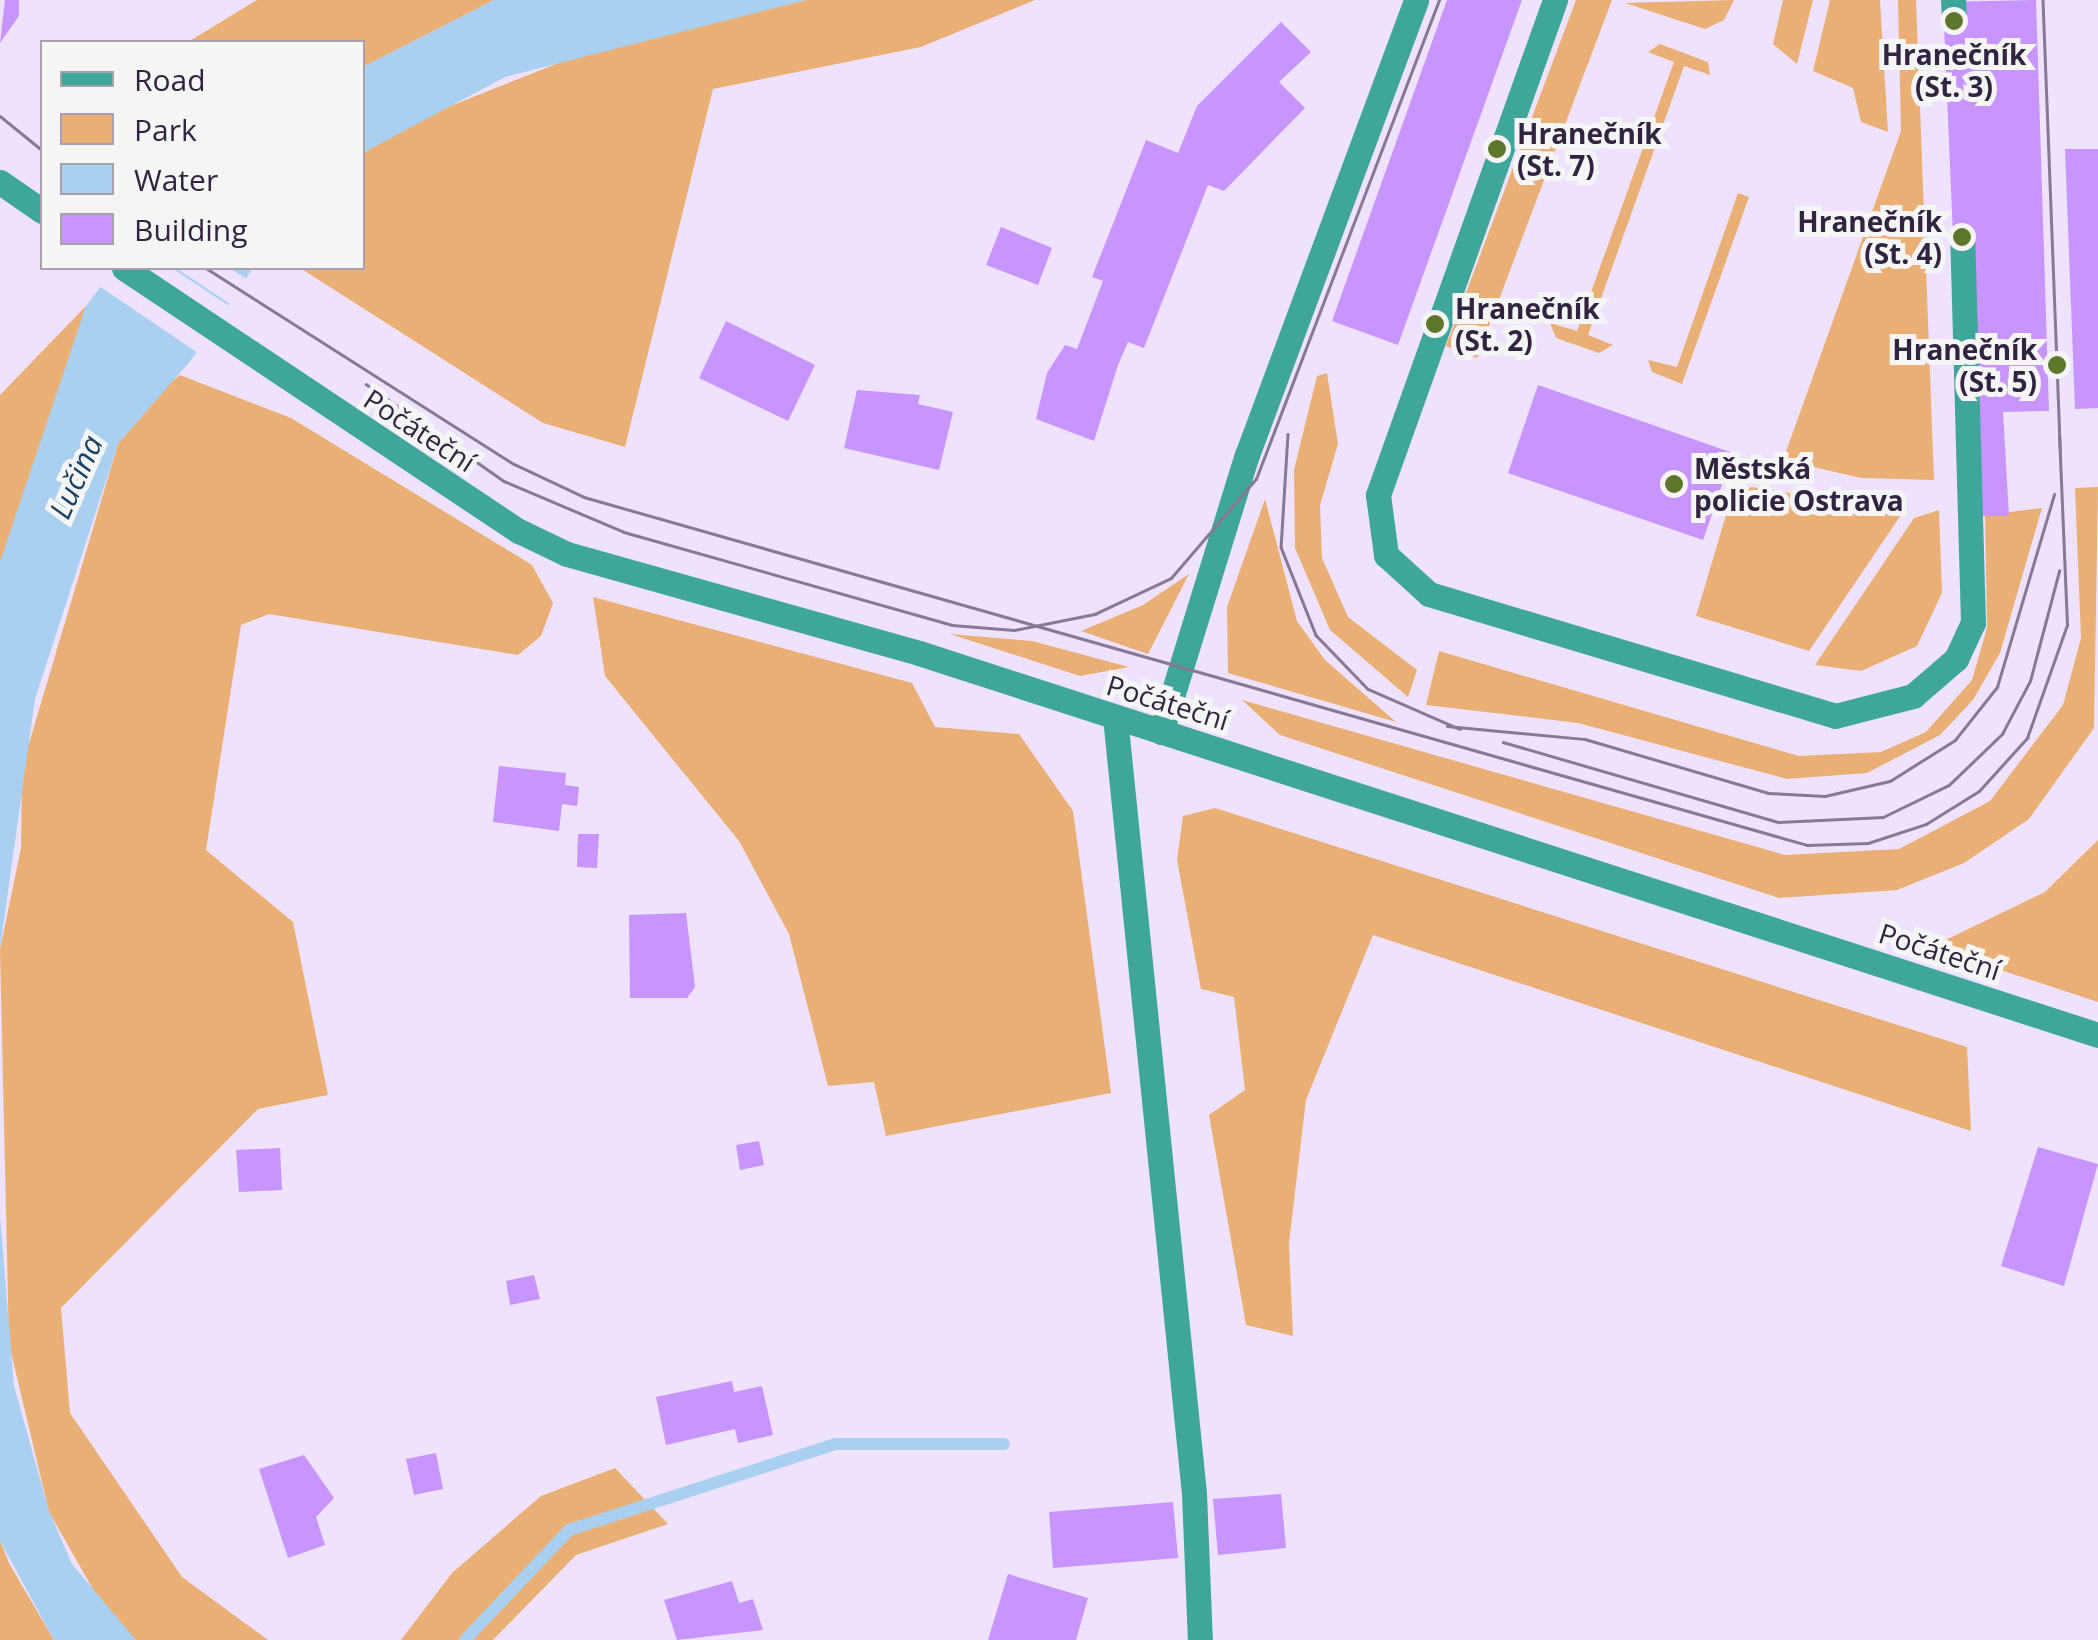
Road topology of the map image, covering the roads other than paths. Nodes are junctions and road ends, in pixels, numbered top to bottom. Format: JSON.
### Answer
{"nodes":[{"id":1,"x":1416,"y":0,"type":"edge"},
{"id":2,"x":1555,"y":0,"type":"edge"},
{"id":3,"x":0,"y":182,"type":"edge"},
{"id":4,"x":40,"y":210,"type":"edge"},
{"id":5,"x":1962,"y":237,"type":"dead end"},
{"id":6,"x":127,"y":270,"type":"edge"},
{"id":7,"x":1115,"y":717,"type":"junction"},
{"id":8,"x":1160,"y":732,"type":"junction"},
{"id":9,"x":2098,"y":1034,"type":"edge"},
{"id":10,"x":1200,"y":1640,"type":"edge"}],
"edges":[{"from":1,"to":8,"type":"street"},
{"from":2,"to":5,"type":"street"},
{"from":3,"to":4,"type":"street"},
{"from":6,"to":7,"type":"street","name":"Počáteční"},
{"from":7,"to":8,"type":"street","name":"Počáteční"},
{"from":7,"to":10,"type":"street"},
{"from":8,"to":9,"type":"street","name":"Počáteční"}]}
